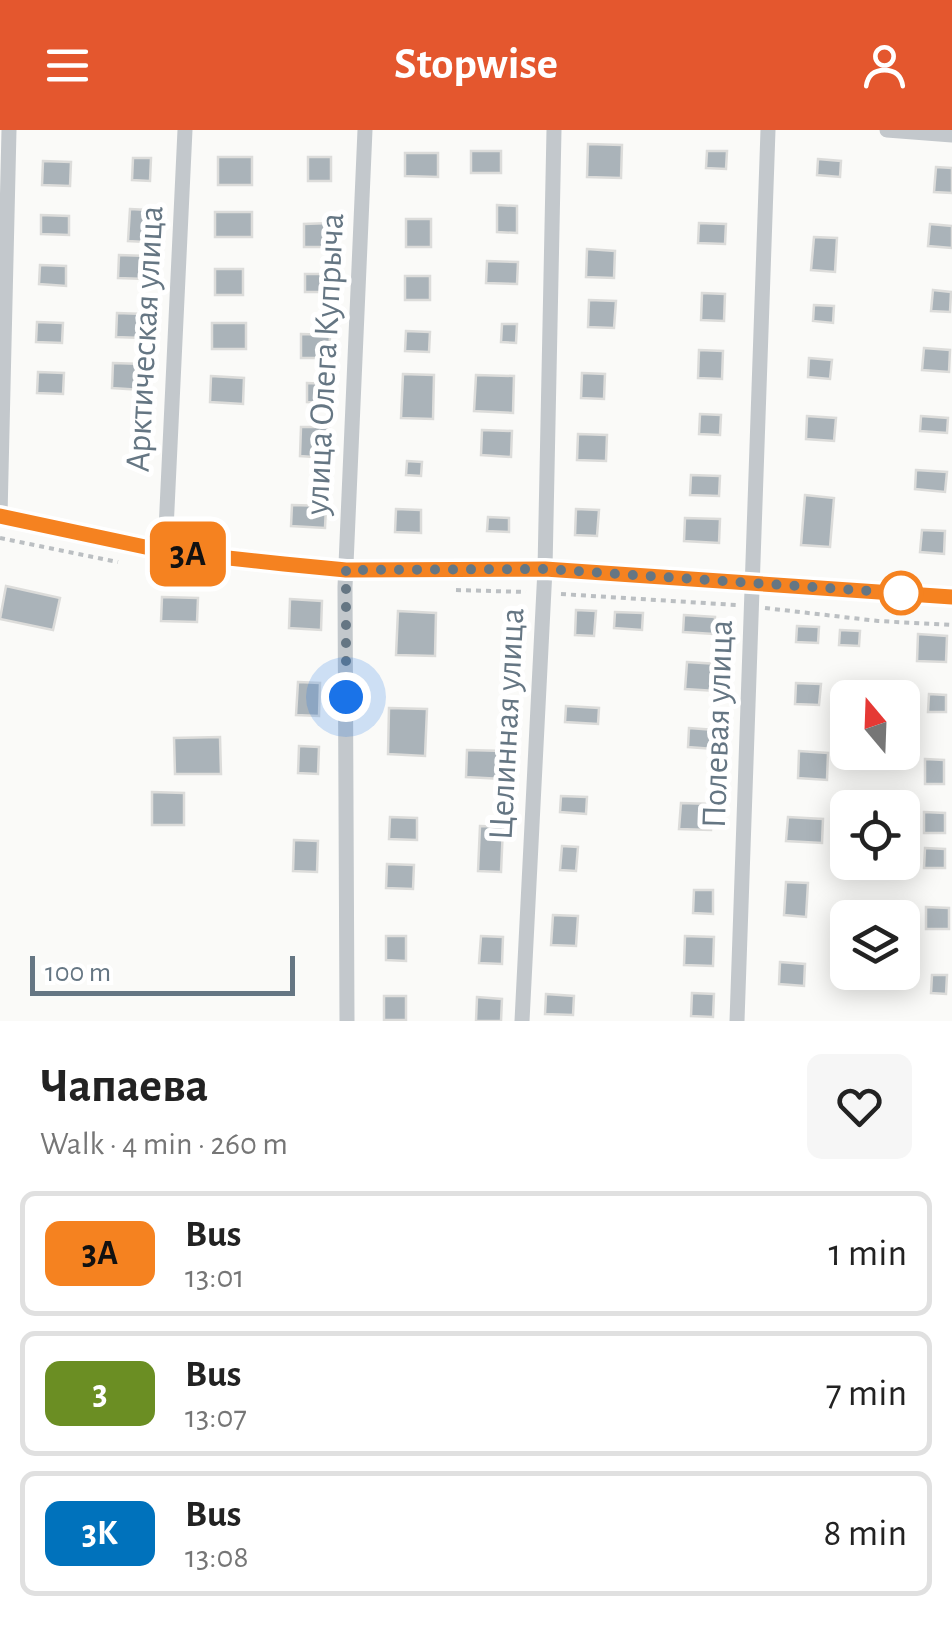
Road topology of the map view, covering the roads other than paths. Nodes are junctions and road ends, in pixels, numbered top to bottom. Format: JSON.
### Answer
{"nodes":[{"id":1,"x":8,"y":130,"type":"edge"},
{"id":2,"x":186,"y":130,"type":"edge"},
{"id":3,"x":366,"y":130,"type":"edge"},
{"id":4,"x":554,"y":130,"type":"edge"},
{"id":5,"x":768,"y":130,"type":"edge"},
{"id":6,"x":887,"y":130,"type":"edge"},
{"id":7,"x":952,"y":135,"type":"edge"},
{"id":8,"x":0,"y":516,"type":"edge"},
{"id":9,"x":164,"y":551,"type":"junction"},
{"id":10,"x":545,"y":569,"type":"junction"},
{"id":11,"x":346,"y":570,"type":"junction"},
{"id":12,"x":754,"y":582,"type":"junction"},
{"id":13,"x":952,"y":597,"type":"edge"},
{"id":14,"x":347,"y":1021,"type":"edge"},
{"id":15,"x":522,"y":1021,"type":"edge"},
{"id":16,"x":737,"y":1021,"type":"edge"}],
"edges":[{"from":1,"to":8,"type":"street"},
{"from":2,"to":9,"type":"street","name":"Арктическая улица"},
{"from":3,"to":11,"type":"street","name":"улица Олега Купрыча"},
{"from":4,"to":10,"type":"street","name":"Целинная улица"},
{"from":5,"to":12,"type":"street","name":"Полевая улица"},
{"from":6,"to":7,"type":"street"},
{"from":8,"to":9,"type":"street"},
{"from":9,"to":11,"type":"street"},
{"from":10,"to":11,"type":"street"},
{"from":10,"to":12,"type":"street"},
{"from":10,"to":15,"type":"street","name":"Целинная улица"},
{"from":11,"to":14,"type":"street","name":"улица Олега Купрыча"},
{"from":12,"to":13,"type":"street"},
{"from":12,"to":16,"type":"street","name":"Полевая улица"}]}
